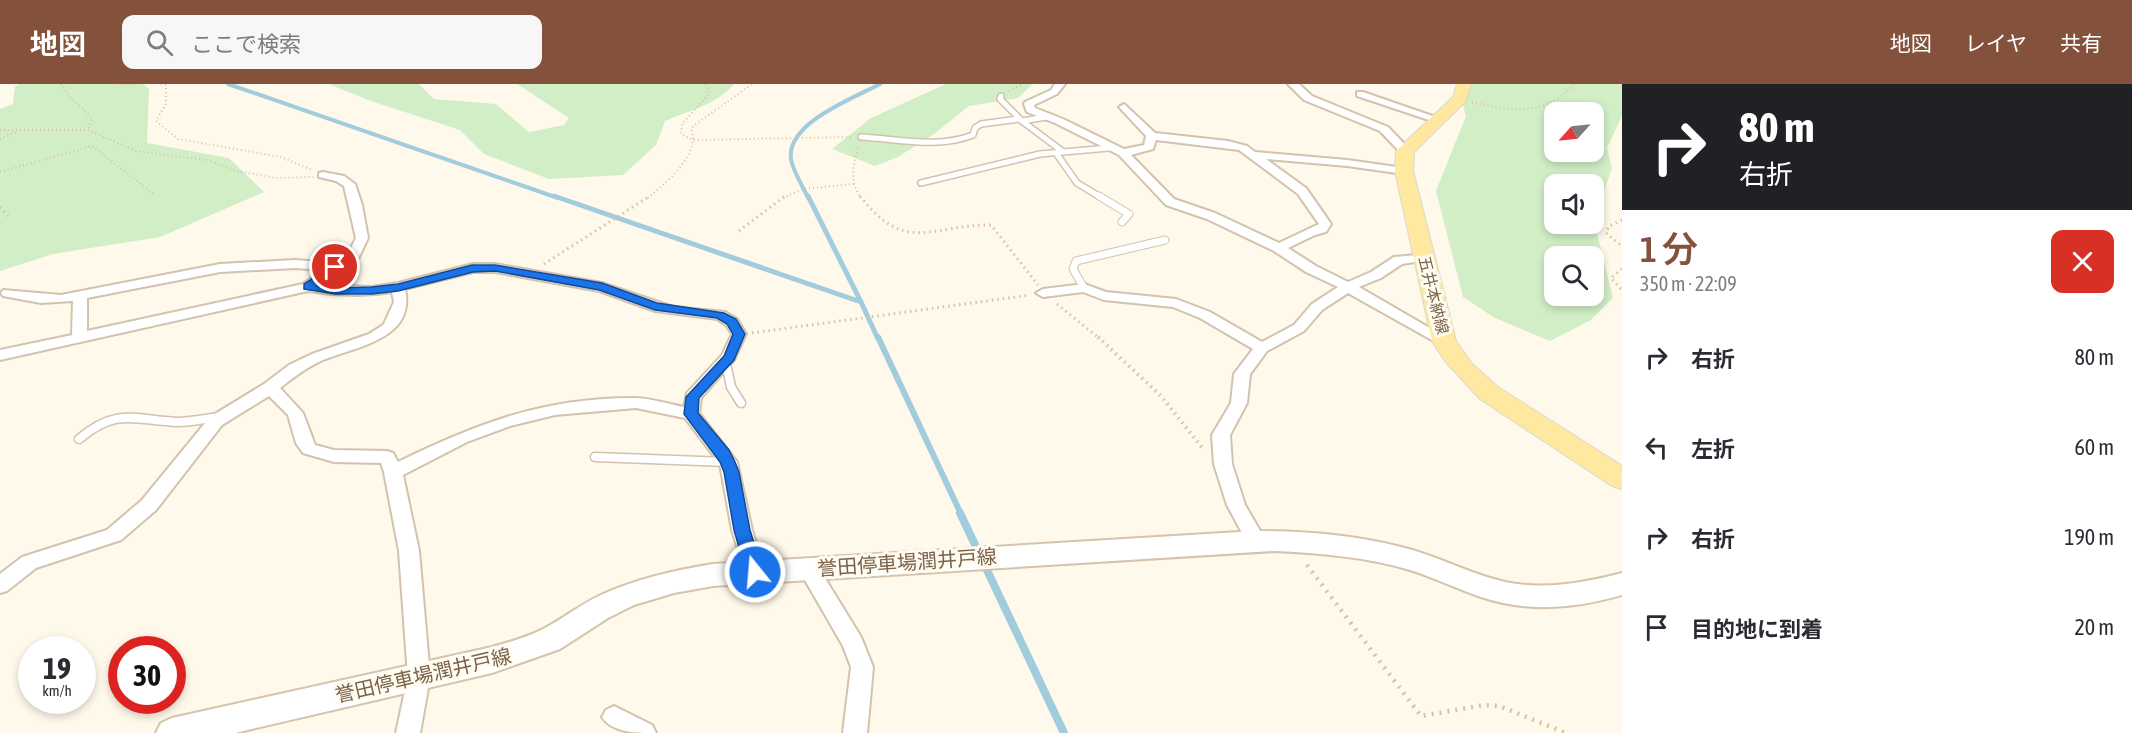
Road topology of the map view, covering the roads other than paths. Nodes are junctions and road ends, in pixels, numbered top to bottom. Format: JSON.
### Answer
{"nodes":[{"id":1,"x":1060,"y":84,"type":"edge"},
{"id":2,"x":1293,"y":84,"type":"edge"},
{"id":3,"x":1462,"y":92,"type":"edge"},
{"id":4,"x":1360,"y":94,"type":"dead end"},
{"id":5,"x":1001,"y":96,"type":"dead end"},
{"id":6,"x":1389,"y":104,"type":"junction"},
{"id":7,"x":1124,"y":107,"type":"dead end"},
{"id":8,"x":1379,"y":109,"type":"dead end"},
{"id":9,"x":1046,"y":117,"type":"junction"},
{"id":10,"x":1020,"y":120,"type":"junction"},
{"id":11,"x":1439,"y":120,"type":"junction"},
{"id":12,"x":1152,"y":136,"type":"junction"},
{"id":13,"x":861,"y":137,"type":"road end"},
{"id":14,"x":1109,"y":148,"type":"junction"},
{"id":15,"x":1059,"y":152,"type":"junction"},
{"id":16,"x":1123,"y":153,"type":"junction"},
{"id":17,"x":1250,"y":155,"type":"junction"},
{"id":18,"x":1405,"y":161,"type":"junction"},
{"id":19,"x":322,"y":175,"type":"road end"},
{"id":20,"x":921,"y":183,"type":"dead end"},
{"id":21,"x":1122,"y":222,"type":"dead end"},
{"id":22,"x":1165,"y":240,"type":"dead end"},
{"id":23,"x":1279,"y":248,"type":"junction"},
{"id":24,"x":1424,"y":256,"type":"junction"},
{"id":25,"x":335,"y":267,"type":"junction"},
{"id":26,"x":308,"y":287,"type":"junction"},
{"id":27,"x":398,"y":287,"type":"junction"},
{"id":28,"x":1348,"y":287,"type":"junction"},
{"id":29,"x":1084,"y":288,"type":"junction"},
{"id":30,"x":8,"y":293,"type":"dead end"},
{"id":31,"x":1043,"y":293,"type":"road end"},
{"id":32,"x":80,"y":296,"type":"junction"},
{"id":33,"x":79,"y":338,"type":"junction"},
{"id":34,"x":1444,"y":340,"type":"junction"},
{"id":35,"x":1262,"y":348,"type":"junction"},
{"id":36,"x":0,"y":355,"type":"edge"},
{"id":37,"x":722,"y":366,"type":"junction"},
{"id":38,"x":270,"y":388,"type":"junction"},
{"id":39,"x":741,"y":403,"type":"dead end"},
{"id":40,"x":691,"y":414,"type":"junction"},
{"id":41,"x":224,"y":417,"type":"junction"},
{"id":42,"x":79,"y":439,"type":"dead end"},
{"id":43,"x":595,"y":457,"type":"dead end"},
{"id":44,"x":728,"y":462,"type":"junction"},
{"id":45,"x":393,"y":472,"type":"junction"},
{"id":46,"x":1622,"y":478,"type":"edge"},
{"id":47,"x":1256,"y":541,"type":"junction"},
{"id":48,"x":808,"y":568,"type":"junction"},
{"id":49,"x":755,"y":572,"type":"junction"},
{"id":50,"x":1622,"y":584,"type":"edge"},
{"id":51,"x":0,"y":585,"type":"edge"},
{"id":52,"x":418,"y":676,"type":"junction"},
{"id":53,"x":614,"y":717,"type":"dead end"},
{"id":54,"x":172,"y":733,"type":"edge"},
{"id":55,"x":408,"y":733,"type":"edge"},
{"id":56,"x":644,"y":733,"type":"edge"},
{"id":57,"x":855,"y":733,"type":"edge"}],
"edges":[{"from":1,"to":9,"type":"street"},
{"from":2,"to":18,"type":"street"},
{"from":3,"to":11,"type":"main road"},
{"from":4,"to":6,"type":"street"},
{"from":5,"to":10,"type":"lane"},
{"from":6,"to":8,"type":"street"},
{"from":6,"to":11,"type":"street"},
{"from":7,"to":12,"type":"street"},
{"from":9,"to":10,"type":"lane"},
{"from":9,"to":14,"type":"street"},
{"from":10,"to":13,"type":"lane"},
{"from":10,"to":15,"type":"lane"},
{"from":11,"to":18,"type":"main road"},
{"from":12,"to":16,"type":"street"},
{"from":12,"to":17,"type":"street"},
{"from":14,"to":15,"type":"lane"},
{"from":14,"to":16,"type":"street"},
{"from":15,"to":20,"type":"lane"},
{"from":15,"to":21,"type":"lane"},
{"from":16,"to":23,"type":"street"},
{"from":17,"to":18,"type":"street"},
{"from":17,"to":23,"type":"street"},
{"from":18,"to":24,"type":"main road","name":"五井本納線"},
{"from":19,"to":25,"type":"street"},
{"from":22,"to":29,"type":"lane"},
{"from":23,"to":28,"type":"street"},
{"from":24,"to":28,"type":"street"},
{"from":24,"to":34,"type":"main road","name":"五井本納線"},
{"from":25,"to":26,"type":"street"},
{"from":25,"to":32,"type":"street"},
{"from":26,"to":27,"type":"street"},
{"from":26,"to":33,"type":"street"},
{"from":27,"to":37,"type":"street"},
{"from":27,"to":38,"type":"street"},
{"from":28,"to":34,"type":"street"},
{"from":28,"to":35,"type":"street"},
{"from":29,"to":31,"type":"street"},
{"from":29,"to":35,"type":"street"},
{"from":30,"to":32,"type":"street"},
{"from":32,"to":33,"type":"street"},
{"from":33,"to":36,"type":"street"},
{"from":34,"to":46,"type":"main road","name":"五井本納線"},
{"from":35,"to":47,"type":"street"},
{"from":37,"to":39,"type":"lane"},
{"from":37,"to":40,"type":"street"},
{"from":38,"to":41,"type":"street"},
{"from":38,"to":45,"type":"street"},
{"from":40,"to":44,"type":"street"},
{"from":40,"to":45,"type":"street"},
{"from":41,"to":42,"type":"lane"},
{"from":41,"to":51,"type":"street"},
{"from":43,"to":44,"type":"lane"},
{"from":44,"to":49,"type":"street"},
{"from":45,"to":52,"type":"street"},
{"from":47,"to":48,"type":"main road","name":"誉田停車場潤井戸線"},
{"from":47,"to":50,"type":"main road","name":"誉田停車場潤井戸線"},
{"from":48,"to":49,"type":"main road","name":"誉田停車場潤井戸線"},
{"from":48,"to":57,"type":"street"},
{"from":49,"to":52,"type":"main road","name":"誉田停車場潤井戸線"},
{"from":52,"to":54,"type":"main road","name":"誉田停車場潤井戸線"},
{"from":52,"to":55,"type":"street"},
{"from":53,"to":56,"type":"street"}]}
